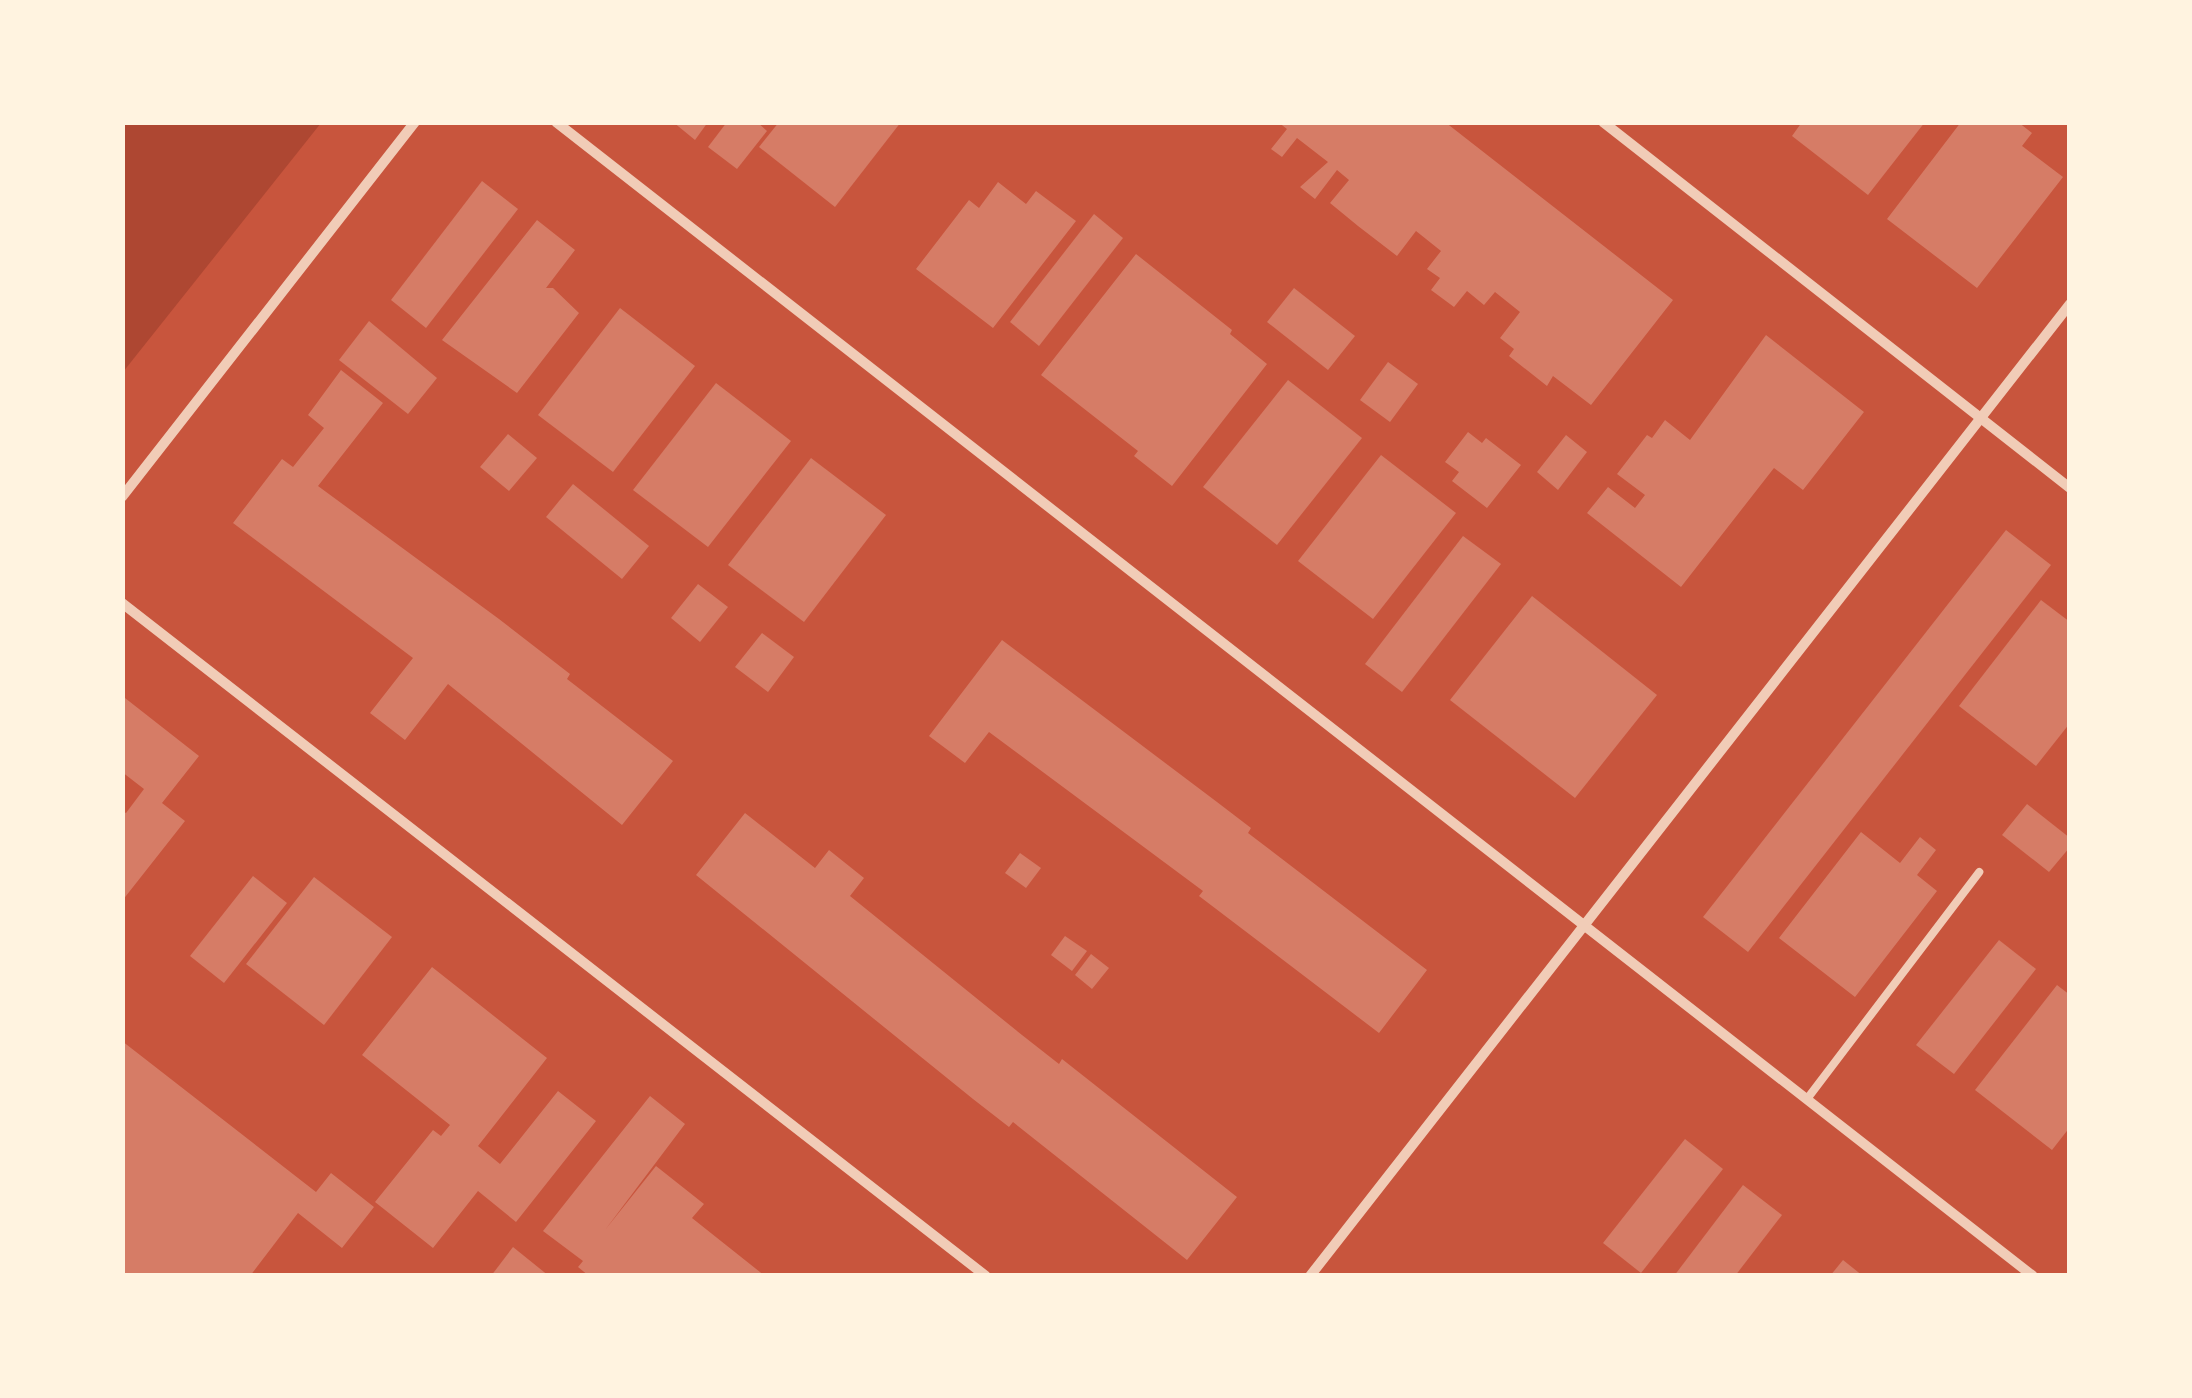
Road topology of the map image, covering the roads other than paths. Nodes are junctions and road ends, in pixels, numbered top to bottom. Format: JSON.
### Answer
{"nodes":[{"id":1,"x":415,"y":122,"type":"edge"},
{"id":2,"x":556,"y":122,"type":"edge"},
{"id":3,"x":1604,"y":122,"type":"edge"},
{"id":4,"x":2070,"y":304,"type":"edge"},
{"id":5,"x":1980,"y":417,"type":"junction"},
{"id":6,"x":2070,"y":488,"type":"edge"},
{"id":7,"x":122,"y":498,"type":"edge"},
{"id":8,"x":122,"y":603,"type":"edge"},
{"id":9,"x":1979,"y":872,"type":"dead end"},
{"id":10,"x":1584,"y":925,"type":"junction"},
{"id":11,"x":1807,"y":1099,"type":"junction"},
{"id":12,"x":986,"y":1276,"type":"edge"},
{"id":13,"x":1310,"y":1276,"type":"edge"},
{"id":14,"x":2034,"y":1276,"type":"edge"}],
"edges":[{"from":1,"to":7,"type":"street"},
{"from":2,"to":10,"type":"street"},
{"from":3,"to":5,"type":"street"},
{"from":4,"to":5,"type":"street"},
{"from":5,"to":6,"type":"street"},
{"from":5,"to":10,"type":"street"},
{"from":8,"to":12,"type":"street"},
{"from":9,"to":11,"type":"lane"},
{"from":10,"to":11,"type":"street"},
{"from":10,"to":13,"type":"street"},
{"from":11,"to":14,"type":"street"}]}
